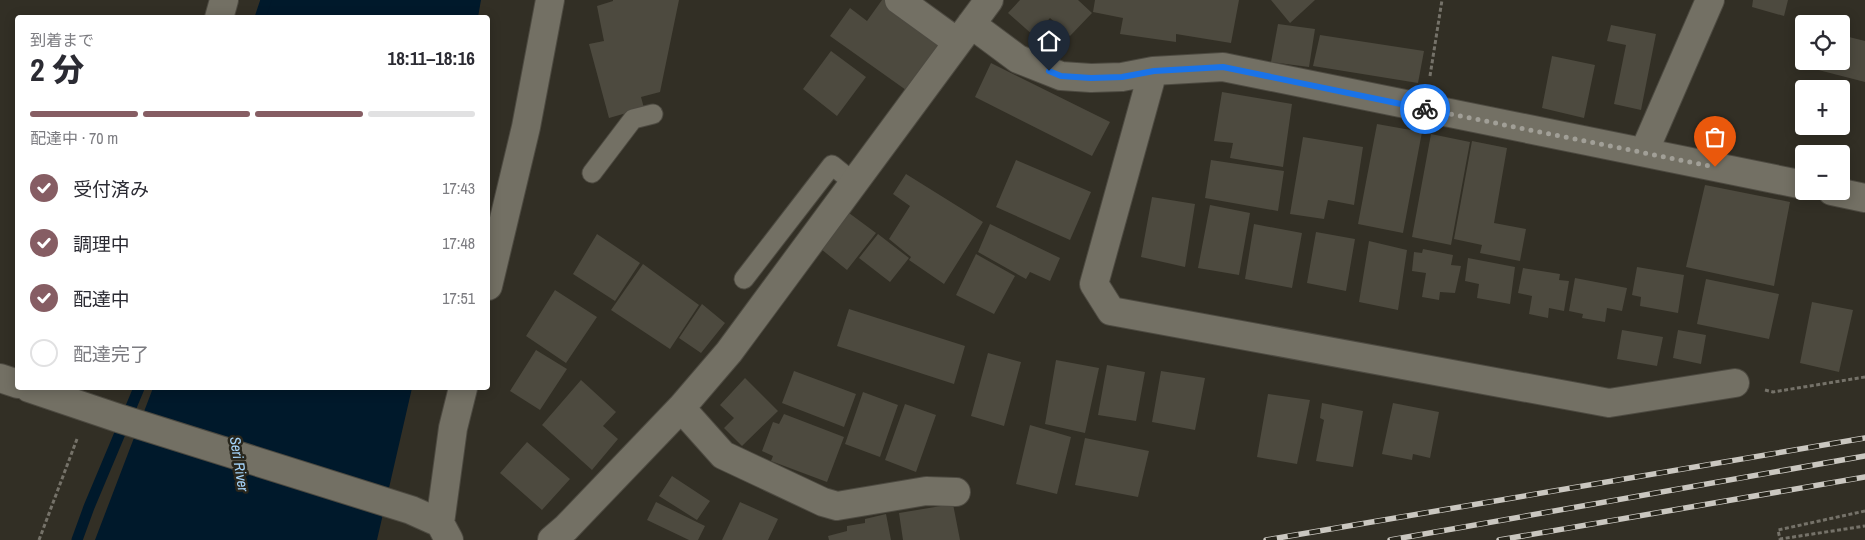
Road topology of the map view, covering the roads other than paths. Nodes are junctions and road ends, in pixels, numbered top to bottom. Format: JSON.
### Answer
{"nodes":[{"id":1,"x":224,"y":0,"type":"edge"},
{"id":2,"x":550,"y":0,"type":"edge"},
{"id":3,"x":899,"y":0,"type":"edge"},
{"id":4,"x":989,"y":0,"type":"edge"},
{"id":5,"x":1710,"y":0,"type":"edge"},
{"id":6,"x":220,"y":15,"type":"edge"},
{"id":7,"x":964,"y":33,"type":"junction"},
{"id":8,"x":1154,"y":71,"type":"junction"},
{"id":9,"x":653,"y":114,"type":"dead end"},
{"id":10,"x":1644,"y":152,"type":"junction"},
{"id":11,"x":592,"y":172,"type":"dead end"},
{"id":12,"x":853,"y":182,"type":"junction"},
{"id":13,"x":1795,"y":183,"type":"edge"},
{"id":14,"x":1850,"y":195,"type":"edge"},
{"id":15,"x":1865,"y":198,"type":"edge"},
{"id":16,"x":490,"y":278,"type":"edge"},
{"id":17,"x":744,"y":279,"type":"dead end"},
{"id":18,"x":0,"y":378,"type":"edge"},
{"id":19,"x":15,"y":383,"type":"edge"},
{"id":20,"x":1735,"y":383,"type":"road end"},
{"id":21,"x":42,"y":390,"type":"edge"},
{"id":22,"x":462,"y":390,"type":"edge"},
{"id":23,"x":93,"y":398,"type":"edge"},
{"id":24,"x":681,"y":408,"type":"junction"},
{"id":25,"x":956,"y":492,"type":"dead end"},
{"id":26,"x":445,"y":532,"type":"edge"},
{"id":27,"x":552,"y":540,"type":"edge"}],
"edges":[{"from":1,"to":6,"type":"street"},
{"from":2,"to":16,"type":"street"},
{"from":3,"to":7,"type":"street"},
{"from":4,"to":7,"type":"street"},
{"from":5,"to":10,"type":"street"},
{"from":7,"to":8,"type":"street"},
{"from":7,"to":12,"type":"street"},
{"from":8,"to":10,"type":"street"},
{"from":8,"to":20,"type":"street"},
{"from":9,"to":11,"type":"lane"},
{"from":10,"to":13,"type":"street"},
{"from":12,"to":17,"type":"lane"},
{"from":12,"to":24,"type":"street"},
{"from":14,"to":15,"type":"street"},
{"from":18,"to":19,"type":"street"},
{"from":21,"to":23,"type":"street"},
{"from":22,"to":26,"type":"street"},
{"from":23,"to":26,"type":"street"},
{"from":24,"to":25,"type":"street"},
{"from":24,"to":27,"type":"street"}]}
